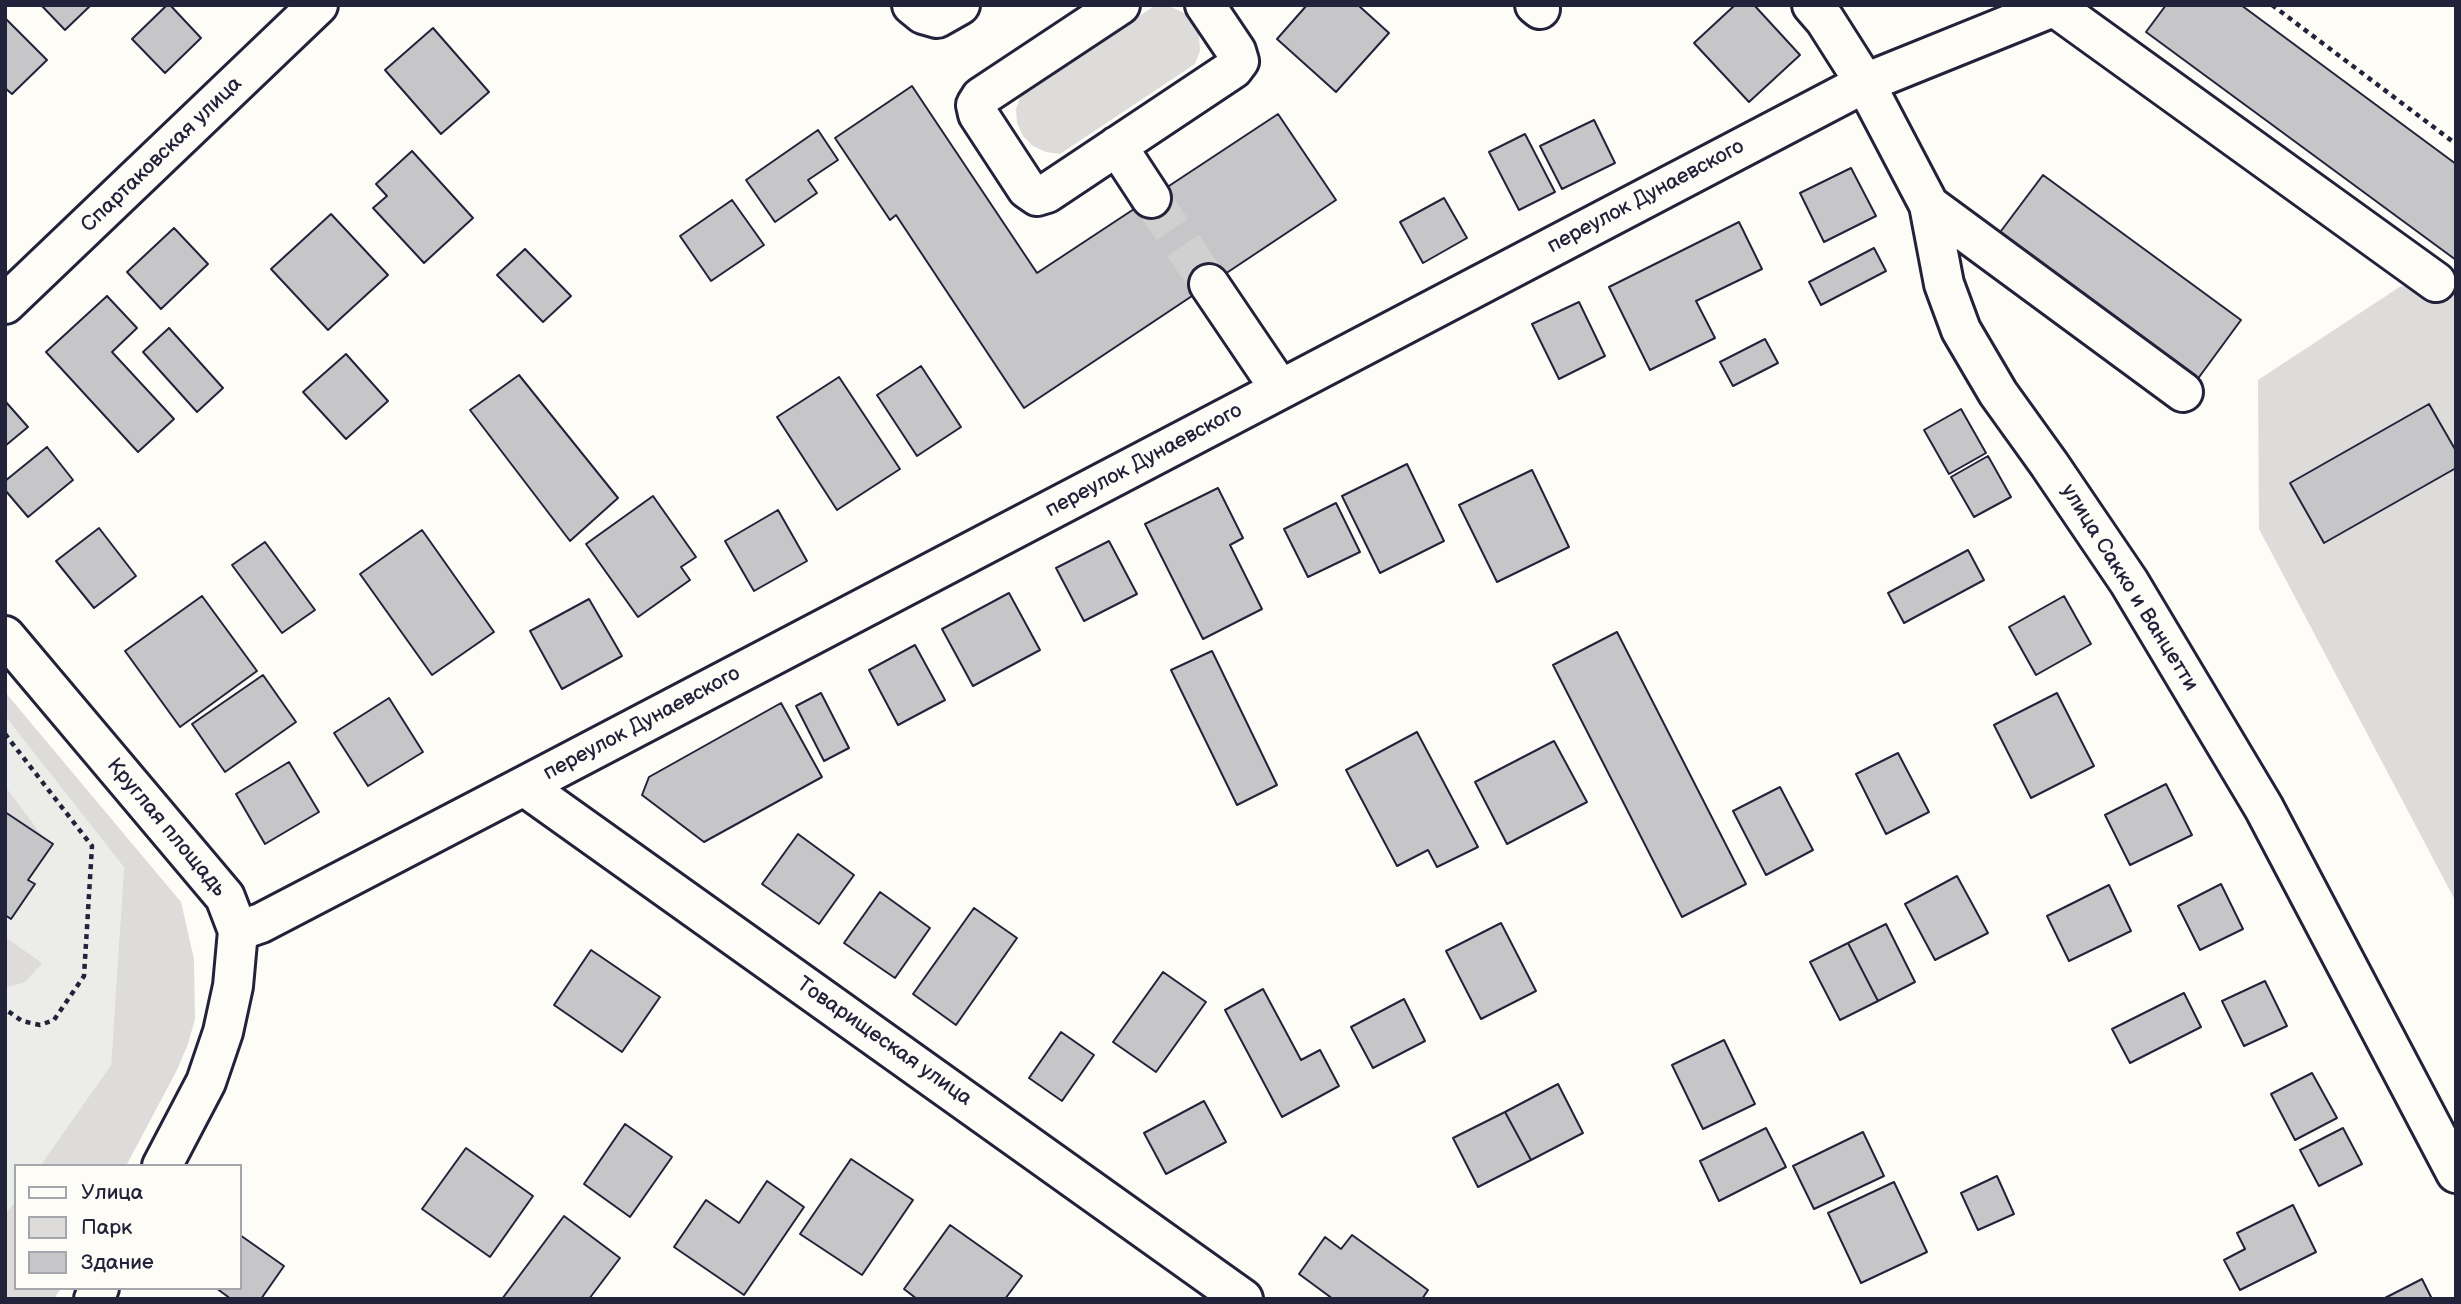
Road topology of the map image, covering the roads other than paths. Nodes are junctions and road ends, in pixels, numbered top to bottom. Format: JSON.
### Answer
{"nodes":[{"id":1,"x":318,"y":5,"type":"edge"},
{"id":2,"x":912,"y":5,"type":"edge"},
{"id":3,"x":960,"y":5,"type":"edge"},
{"id":4,"x":1120,"y":5,"type":"edge"},
{"id":5,"x":1205,"y":5,"type":"edge"},
{"id":6,"x":1812,"y":5,"type":"edge"},
{"id":7,"x":2055,"y":6,"type":"edge"},
{"id":8,"x":1865,"y":83,"type":"junction"},
{"id":9,"x":1117,"y":146,"type":"junction"},
{"id":10,"x":1151,"y":198,"type":"tunnel mouth"},
{"id":11,"x":1929,"y":205,"type":"junction"},
{"id":12,"x":2436,"y":282,"type":"dead end"},
{"id":13,"x":1199,"y":291,"type":"tunnel mouth"},
{"id":14,"x":5,"y":304,"type":"edge"},
{"id":15,"x":2183,"y":392,"type":"dead end"},
{"id":16,"x":1268,"y":396,"type":"junction"},
{"id":17,"x":5,"y":636,"type":"edge"},
{"id":18,"x":524,"y":786,"type":"junction"},
{"id":19,"x":238,"y":931,"type":"junction"},
{"id":20,"x":163,"y":1164,"type":"edge"},
{"id":21,"x":2456,"y":1173,"type":"edge"},
{"id":22,"x":1243,"y":1299,"type":"edge"}],
"edges":[{"from":1,"to":14,"type":"street","name":"Спартаковская улица"},
{"from":2,"to":3,"type":"street"},
{"from":4,"to":9,"type":"street"},
{"from":5,"to":9,"type":"street"},
{"from":6,"to":8,"type":"street","name":"улица Сакко и Ванцетти"},
{"from":7,"to":8,"type":"street","name":"переулок Дунаевского"},
{"from":7,"to":12,"type":"street"},
{"from":8,"to":11,"type":"street","name":"улица Сакко и Ванцетти"},
{"from":8,"to":16,"type":"street","name":"переулок Дунаевского"},
{"from":9,"to":10,"type":"street"},
{"from":11,"to":15,"type":"street"},
{"from":11,"to":21,"type":"street","name":"улица Сакко и Ванцетти"},
{"from":13,"to":16,"type":"street"},
{"from":16,"to":18,"type":"street","name":"переулок Дунаевского"},
{"from":17,"to":19,"type":"street","name":"Круглая площадь"},
{"from":18,"to":19,"type":"street","name":"переулок Дунаевского"},
{"from":18,"to":22,"type":"street","name":"Товарищеская улица"},
{"from":19,"to":20,"type":"street","name":"Круглая площадь"}]}
